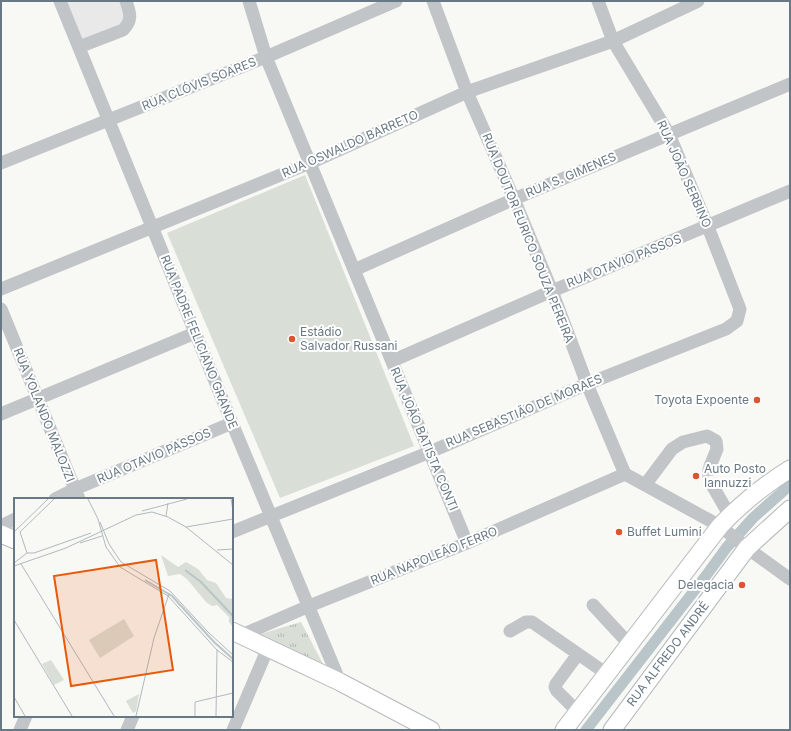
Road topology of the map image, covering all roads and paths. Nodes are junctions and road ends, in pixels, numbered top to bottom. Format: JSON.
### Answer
{"nodes":[{"id":1,"x":60,"y":1,"type":"edge"},
{"id":2,"x":126,"y":1,"type":"edge"},
{"id":3,"x":249,"y":1,"type":"edge"},
{"id":4,"x":396,"y":1,"type":"edge"},
{"id":5,"x":433,"y":1,"type":"edge"},
{"id":6,"x":598,"y":1,"type":"edge"},
{"id":7,"x":698,"y":1,"type":"edge"},
{"id":8,"x":613,"y":41,"type":"junction"},
{"id":9,"x":79,"y":47,"type":"junction"},
{"id":10,"x":266,"y":57,"type":"junction"},
{"id":11,"x":790,"y":84,"type":"edge"},
{"id":12,"x":467,"y":92,"type":"junction"},
{"id":13,"x":108,"y":120,"type":"junction"},
{"id":14,"x":669,"y":134,"type":"junction"},
{"id":15,"x":1,"y":163,"type":"edge"},
{"id":16,"x":310,"y":163,"type":"junction"},
{"id":17,"x":790,"y":192,"type":"edge"},
{"id":18,"x":514,"y":199,"type":"junction"},
{"id":19,"x":708,"y":227,"type":"junction"},
{"id":20,"x":153,"y":228,"type":"junction"},
{"id":21,"x":354,"y":270,"type":"junction"},
{"id":22,"x":1,"y":289,"type":"edge"},
{"id":23,"x":552,"y":291,"type":"junction"},
{"id":24,"x":1,"y":309,"type":"edge"},
{"id":25,"x":740,"y":309,"type":"joint"},
{"id":26,"x":195,"y":333,"type":"junction"},
{"id":27,"x":392,"y":361,"type":"junction"},
{"id":28,"x":587,"y":384,"type":"junction"},
{"id":29,"x":37,"y":399,"type":"junction"},
{"id":30,"x":1,"y":414,"type":"edge"},
{"id":31,"x":232,"y":423,"type":"junction"},
{"id":32,"x":430,"y":452,"type":"junction"},
{"id":33,"x":711,"y":464,"type":"tunnel mouth"},
{"id":34,"x":790,"y":469,"type":"edge"},
{"id":35,"x":625,"y":474,"type":"junction"},
{"id":36,"x":712,"y":484,"type":"tunnel mouth"},
{"id":37,"x":645,"y":485,"type":"junction"},
{"id":38,"x":77,"y":494,"type":"edge"},
{"id":39,"x":59,"y":498,"type":"edge"},
{"id":40,"x":790,"y":509,"type":"edge"},
{"id":41,"x":271,"y":516,"type":"junction"},
{"id":42,"x":14,"y":520,"type":"edge"},
{"id":43,"x":726,"y":525,"type":"junction"},
{"id":44,"x":1,"y":526,"type":"edge"},
{"id":45,"x":233,"y":532,"type":"edge"},
{"id":46,"x":1,"y":534,"type":"edge"},
{"id":47,"x":14,"y":540,"type":"edge"},
{"id":48,"x":467,"y":543,"type":"junction"},
{"id":49,"x":745,"y":546,"type":"junction"},
{"id":50,"x":790,"y":579,"type":"edge"},
{"id":51,"x":593,"y":605,"type":"dead end"},
{"id":52,"x":309,"y":606,"type":"junction"},
{"id":53,"x":510,"y":631,"type":"dead end"},
{"id":54,"x":237,"y":633,"type":"edge"},
{"id":55,"x":630,"y":645,"type":"junction"},
{"id":56,"x":268,"y":648,"type":"junction"},
{"id":57,"x":578,"y":654,"type":"junction"},
{"id":58,"x":607,"y":674,"type":"junction"},
{"id":59,"x":340,"y":682,"type":"junction"},
{"id":60,"x":578,"y":712,"type":"junction"},
{"id":61,"x":26,"y":717,"type":"edge"},
{"id":62,"x":133,"y":717,"type":"edge"},
{"id":63,"x":20,"y":730,"type":"edge"},
{"id":64,"x":127,"y":730,"type":"edge"},
{"id":65,"x":233,"y":730,"type":"edge"},
{"id":66,"x":431,"y":730,"type":"edge"},
{"id":67,"x":564,"y":730,"type":"edge"},
{"id":68,"x":612,"y":730,"type":"edge"}],
"edges":[{"from":1,"to":9,"type":"street","name":"RUA PADRE FELICIANO GRANDE"},
{"from":2,"to":9,"type":"street"},
{"from":3,"to":10,"type":"street","name":"RUA JOÃO BATISTA CONTI"},
{"from":4,"to":10,"type":"street","name":"RUA CLÓVIS SOARES"},
{"from":5,"to":12,"type":"street","name":"RUA DOUTOR EURICO SOUZA PEREIRA"},
{"from":6,"to":8,"type":"street","name":"RUA JOÃO SERBINO"},
{"from":7,"to":8,"type":"street","name":"RUA OSWALDO BARRETO"},
{"from":8,"to":12,"type":"street","name":"RUA OSWALDO BARRETO"},
{"from":8,"to":14,"type":"street","name":"RUA JOÃO SERBINO"},
{"from":9,"to":13,"type":"street","name":"RUA PADRE FELICIANO GRANDE"},
{"from":10,"to":13,"type":"street","name":"RUA CLÓVIS SOARES"},
{"from":10,"to":16,"type":"street","name":"RUA JOÃO BATISTA CONTI"},
{"from":11,"to":14,"type":"street","name":"RUA S. GIMENES"},
{"from":12,"to":16,"type":"street","name":"RUA OSWALDO BARRETO"},
{"from":12,"to":18,"type":"street","name":"RUA DOUTOR EURICO SOUZA PEREIRA"},
{"from":13,"to":15,"type":"street","name":"RUA CLÓVIS SOARES"},
{"from":13,"to":20,"type":"street","name":"RUA PADRE FELICIANO GRANDE"},
{"from":14,"to":18,"type":"street","name":"RUA S. GIMENES"},
{"from":14,"to":19,"type":"street","name":"RUA JOÃO SERBINO"},
{"from":16,"to":20,"type":"street","name":"RUA OSWALDO BARRETO"},
{"from":16,"to":21,"type":"street","name":"RUA JOÃO BATISTA CONTI"},
{"from":17,"to":19,"type":"street","name":"RUA OTAVIO PASSOS"},
{"from":18,"to":21,"type":"street","name":"RUA S. GIMENES"},
{"from":18,"to":23,"type":"street","name":"RUA DOUTOR EURICO SOUZA PEREIRA"},
{"from":19,"to":23,"type":"street","name":"RUA OTAVIO PASSOS"},
{"from":19,"to":25,"type":"street","name":"RUA JOÃO SERBINO"},
{"from":20,"to":22,"type":"street","name":"RUA OSWALDO BARRETO"},
{"from":20,"to":26,"type":"street","name":"RUA PADRE FELICIANO GRANDE"},
{"from":21,"to":27,"type":"street","name":"RUA JOÃO BATISTA CONTI"},
{"from":23,"to":27,"type":"street","name":"RUA OTAVIO PASSOS"},
{"from":23,"to":28,"type":"street","name":"RUA DOUTOR EURICO SOUZA PEREIRA"},
{"from":24,"to":29,"type":"street","name":"RUA YOLANDO MALOZZI"},
{"from":25,"to":28,"type":"street","name":"RUA SEBASTIÃO DE MORAES"},
{"from":26,"to":29,"type":"street"},
{"from":26,"to":31,"type":"street","name":"RUA PADRE FELICIANO GRANDE"},
{"from":27,"to":32,"type":"street","name":"RUA JOÃO BATISTA CONTI"},
{"from":28,"to":32,"type":"street","name":"RUA SEBASTIÃO DE MORAES"},
{"from":28,"to":35,"type":"street","name":"RUA DOUTOR EURICO SOUZA PEREIRA"},
{"from":29,"to":30,"type":"street"},
{"from":29,"to":38,"type":"street","name":"RUA YOLANDO MALOZZI"},
{"from":31,"to":38,"type":"street","name":"RUA OTAVIO PASSOS"},
{"from":31,"to":41,"type":"street","name":"RUA PADRE FELICIANO GRANDE"},
{"from":32,"to":41,"type":"street","name":"RUA SEBASTIÃO DE MORAES"},
{"from":32,"to":48,"type":"street","name":"RUA JOÃO BATISTA CONTI"},
{"from":33,"to":37,"type":"street"},
{"from":34,"to":43,"type":"main road"},
{"from":35,"to":37,"type":"street"},
{"from":35,"to":48,"type":"street","name":"RUA NAPOLEÃO FERRO"},
{"from":36,"to":43,"type":"street"},
{"from":37,"to":43,"type":"street"},
{"from":38,"to":39,"type":"street","name":"RUA OTAVIO PASSOS"},
{"from":40,"to":49,"type":"main road","name":"RUA ALFREDO ANDRÉ"},
{"from":41,"to":45,"type":"street","name":"RUA SEBASTIÃO DE MORAES"},
{"from":41,"to":52,"type":"street","name":"RUA PADRE FELICIANO GRANDE"},
{"from":42,"to":44,"type":"street"},
{"from":43,"to":49,"type":"street"},
{"from":43,"to":55,"type":"main road"},
{"from":46,"to":47,"type":"main road"},
{"from":48,"to":52,"type":"street","name":"RUA NAPOLEÃO FERRO"},
{"from":49,"to":50,"type":"street"},
{"from":49,"to":68,"type":"main road","name":"RUA ALFREDO ANDRÉ"},
{"from":51,"to":55,"type":"street"},
{"from":52,"to":54,"type":"street","name":"RUA NAPOLEÃO FERRO"},
{"from":52,"to":59,"type":"street","name":"RUA PADRE FELICIANO GRANDE"},
{"from":53,"to":57,"type":"street"},
{"from":54,"to":56,"type":"main road"},
{"from":55,"to":58,"type":"main road"},
{"from":56,"to":59,"type":"main road"},
{"from":56,"to":65,"type":"street"},
{"from":57,"to":58,"type":"street"},
{"from":57,"to":60,"type":"street"},
{"from":58,"to":60,"type":"main road"},
{"from":59,"to":66,"type":"main road"},
{"from":60,"to":67,"type":"main road"},
{"from":61,"to":63,"type":"street"},
{"from":62,"to":64,"type":"street"}]}
